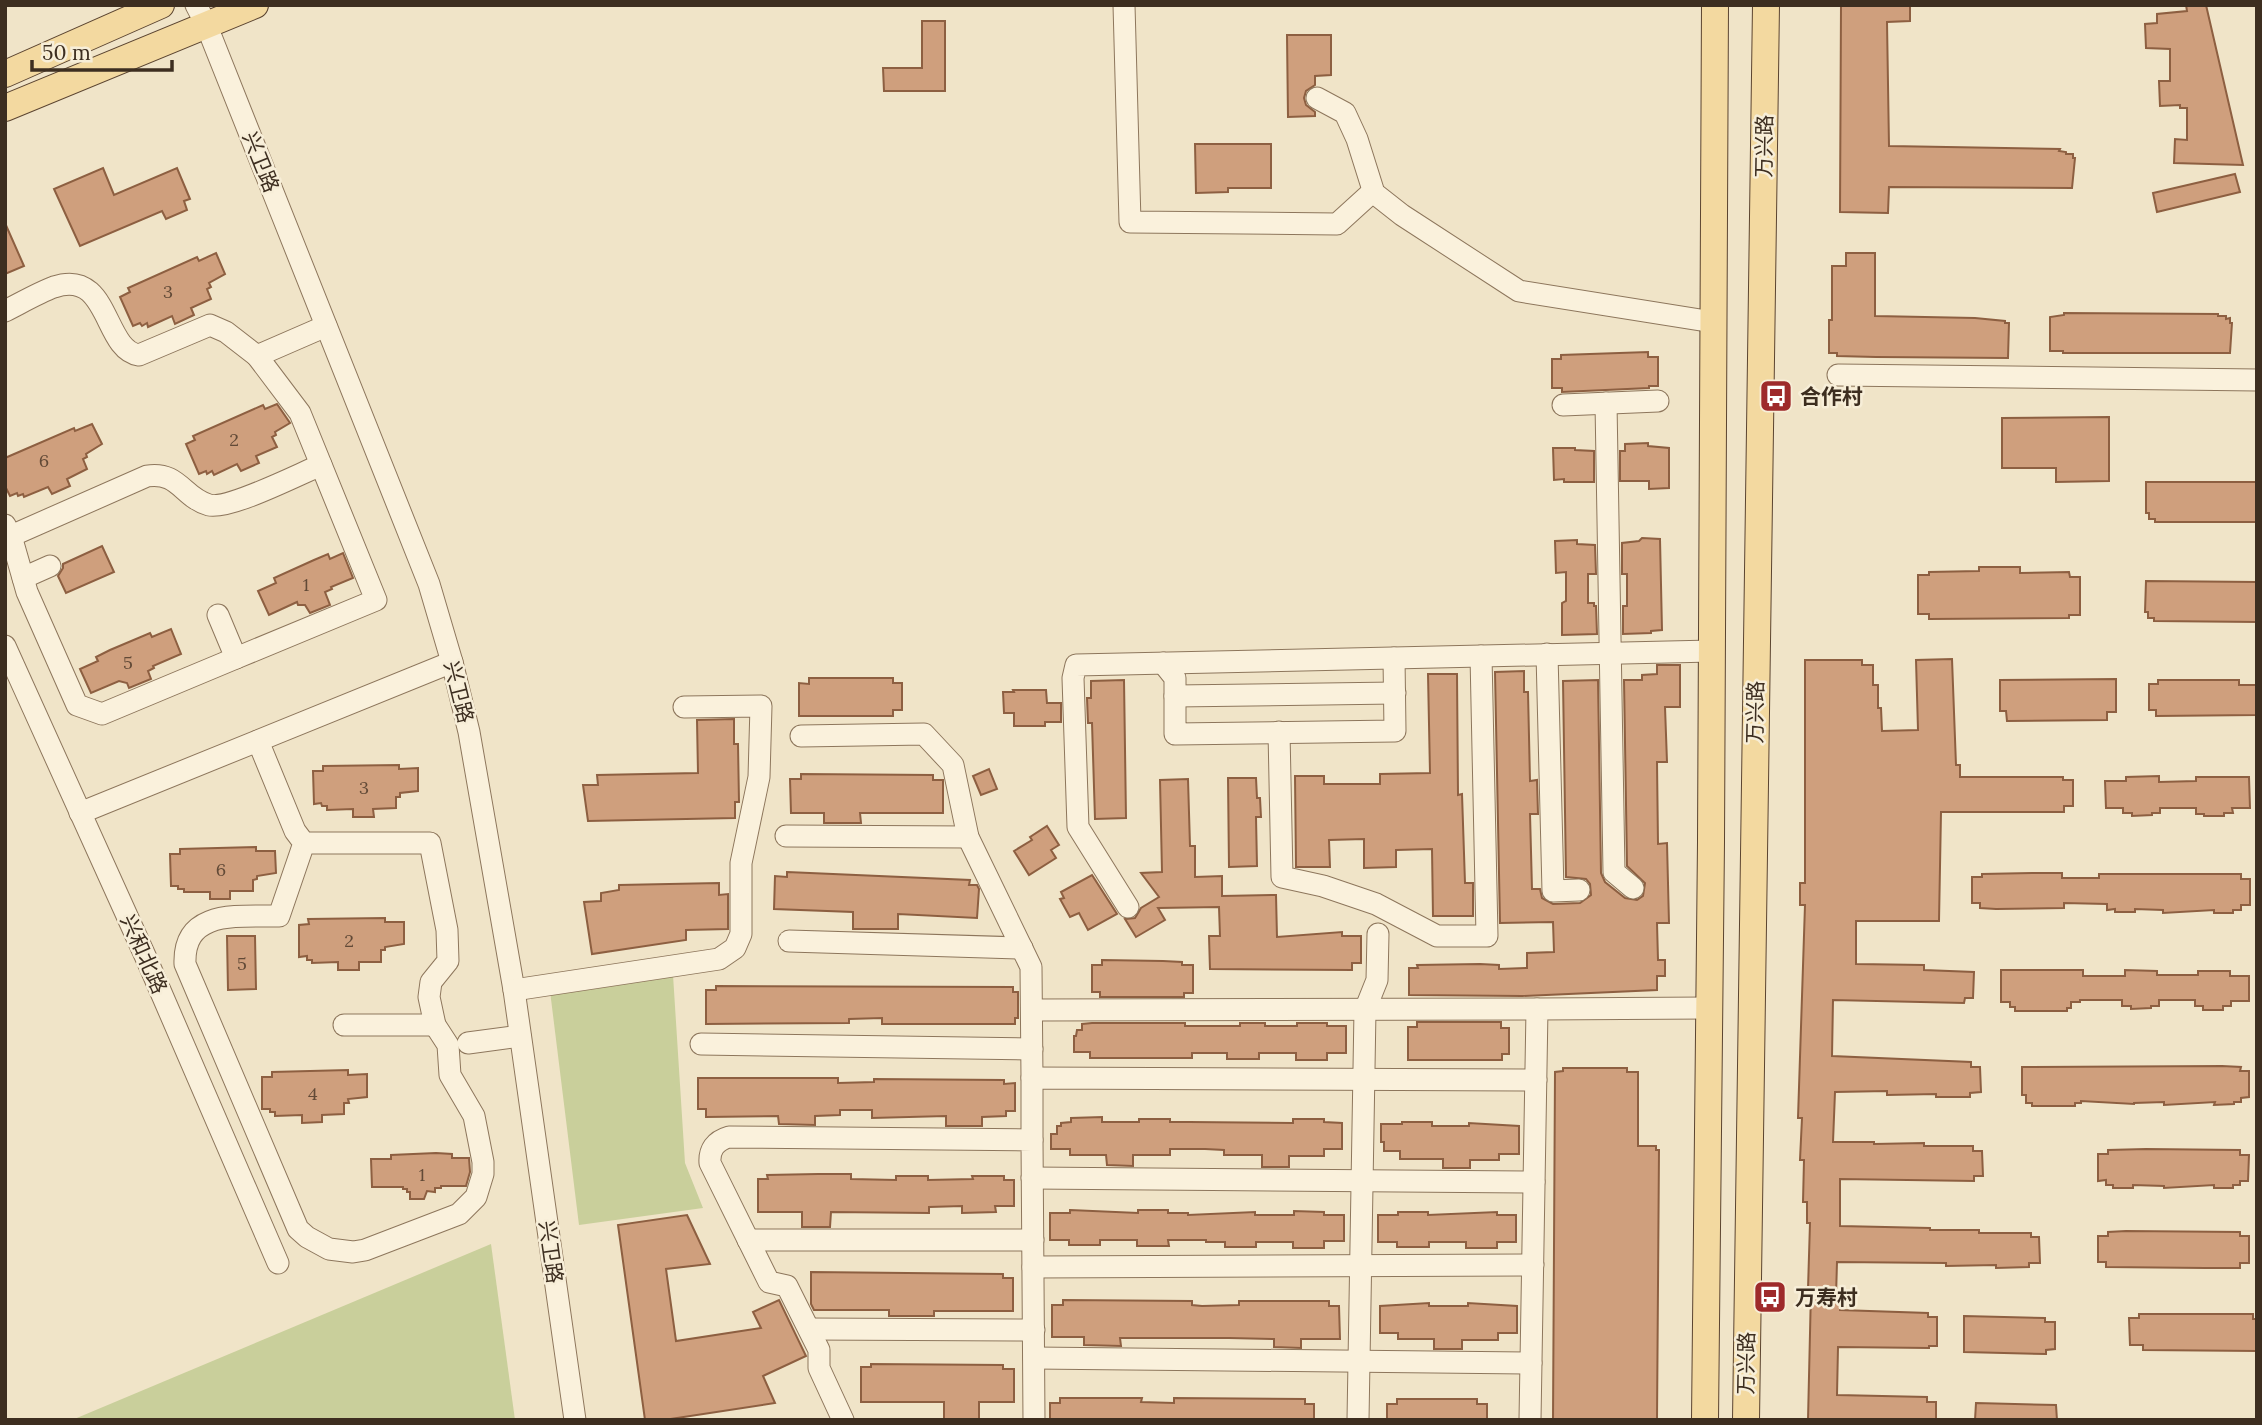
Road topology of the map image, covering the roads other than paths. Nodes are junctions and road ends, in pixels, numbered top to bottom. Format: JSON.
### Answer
{"nodes":[{"id":1,"x":161,"y":5,"type":"edge"},
{"id":2,"x":255,"y":5,"type":"edge"},
{"id":3,"x":1124,"y":5,"type":"edge"},
{"id":4,"x":1715,"y":5,"type":"edge"},
{"id":5,"x":1766,"y":5,"type":"edge"},
{"id":6,"x":201,"y":15,"type":"edge"},
{"id":7,"x":5,"y":74,"type":"edge"},
{"id":8,"x":1317,"y":98,"type":"dead end"},
{"id":9,"x":5,"y":108,"type":"edge"},
{"id":10,"x":1370,"y":194,"type":"dead end"},
{"id":11,"x":5,"y":311,"type":"edge"},
{"id":12,"x":1713,"y":322,"type":"junction"},
{"id":13,"x":326,"y":326,"type":"junction"},
{"id":14,"x":257,"y":356,"type":"junction"},
{"id":15,"x":1838,"y":375,"type":"dead end"},
{"id":16,"x":2257,"y":380,"type":"edge"},
{"id":17,"x":1658,"y":401,"type":"dead end"},
{"id":18,"x":1605,"y":403,"type":"junction"},
{"id":19,"x":1563,"y":405,"type":"dead end"},
{"id":20,"x":321,"y":465,"type":"junction"},
{"id":21,"x":8,"y":531,"type":"edge"},
{"id":22,"x":50,"y":566,"type":"dead end"},
{"id":23,"x":23,"y":578,"type":"junction"},
{"id":24,"x":218,"y":615,"type":"dead end"},
{"id":25,"x":5,"y":646,"type":"edge"},
{"id":26,"x":1712,"y":651,"type":"junction"},
{"id":27,"x":1611,"y":653,"type":"junction"},
{"id":28,"x":1547,"y":654,"type":"junction"},
{"id":29,"x":1481,"y":656,"type":"junction"},
{"id":30,"x":1394,"y":657,"type":"junction"},
{"id":31,"x":236,"y":659,"type":"junction"},
{"id":32,"x":453,"y":662,"type":"junction"},
{"id":33,"x":1163,"y":663,"type":"junction"},
{"id":34,"x":1395,"y":693,"type":"junction"},
{"id":35,"x":1175,"y":696,"type":"junction"},
{"id":36,"x":684,"y":707,"type":"dead end"},
{"id":37,"x":1279,"y":732,"type":"junction"},
{"id":38,"x":801,"y":736,"type":"dead end"},
{"id":39,"x":258,"y":741,"type":"junction"},
{"id":40,"x":80,"y":813,"type":"junction"},
{"id":41,"x":786,"y":836,"type":"dead end"},
{"id":42,"x":968,"y":837,"type":"junction"},
{"id":43,"x":304,"y":843,"type":"junction"},
{"id":44,"x":1633,"y":888,"type":"dead end"},
{"id":45,"x":1579,"y":890,"type":"dead end"},
{"id":46,"x":1128,"y":907,"type":"dead end"},
{"id":47,"x":1378,"y":934,"type":"dead end"},
{"id":48,"x":789,"y":941,"type":"dead end"},
{"id":49,"x":1022,"y":948,"type":"junction"},
{"id":50,"x":513,"y":990,"type":"junction"},
{"id":51,"x":1709,"y":1008,"type":"junction"},
{"id":52,"x":1537,"y":1009,"type":"junction"},
{"id":53,"x":1031,"y":1010,"type":"junction"},
{"id":54,"x":1365,"y":1010,"type":"junction"},
{"id":55,"x":344,"y":1025,"type":"dead end"},
{"id":56,"x":435,"y":1025,"type":"junction"},
{"id":57,"x":520,"y":1036,"type":"junction"},
{"id":58,"x":457,"y":1044,"type":"junction"},
{"id":59,"x":701,"y":1045,"type":"dead end"},
{"id":60,"x":1032,"y":1049,"type":"junction"},
{"id":61,"x":1032,"y":1078,"type":"junction"},
{"id":62,"x":1363,"y":1080,"type":"junction"},
{"id":63,"x":1536,"y":1080,"type":"junction"},
{"id":64,"x":1032,"y":1139,"type":"junction"},
{"id":65,"x":1032,"y":1178,"type":"junction"},
{"id":66,"x":1362,"y":1180,"type":"junction"},
{"id":67,"x":1534,"y":1182,"type":"junction"},
{"id":68,"x":748,"y":1240,"type":"junction"},
{"id":69,"x":1033,"y":1240,"type":"junction"},
{"id":70,"x":278,"y":1263,"type":"dead end"},
{"id":71,"x":1533,"y":1265,"type":"junction"},
{"id":72,"x":1361,"y":1266,"type":"junction"},
{"id":73,"x":1033,"y":1267,"type":"junction"},
{"id":74,"x":809,"y":1329,"type":"junction"},
{"id":75,"x":1034,"y":1329,"type":"junction"},
{"id":76,"x":1034,"y":1358,"type":"junction"},
{"id":77,"x":1359,"y":1361,"type":"junction"},
{"id":78,"x":1531,"y":1363,"type":"junction"},
{"id":79,"x":575,"y":1420,"type":"edge"},
{"id":80,"x":843,"y":1420,"type":"edge"},
{"id":81,"x":1034,"y":1420,"type":"edge"},
{"id":82,"x":1358,"y":1420,"type":"edge"},
{"id":83,"x":1530,"y":1420,"type":"edge"},
{"id":84,"x":1705,"y":1420,"type":"edge"},
{"id":85,"x":1746,"y":1420,"type":"edge"}],
"edges":[{"from":1,"to":7,"type":"main road"},
{"from":2,"to":6,"type":"main road"},
{"from":3,"to":10,"type":"street"},
{"from":4,"to":12,"type":"main road","name":"万兴路"},
{"from":5,"to":85,"type":"main road","name":"万兴路"},
{"from":6,"to":9,"type":"main road"},
{"from":6,"to":13,"type":"street","name":"兴卫路"},
{"from":8,"to":12,"type":"street"},
{"from":11,"to":14,"type":"street"},
{"from":12,"to":26,"type":"main road","name":"万兴路"},
{"from":13,"to":14,"type":"street"},
{"from":13,"to":32,"type":"street","name":"兴卫路"},
{"from":14,"to":20,"type":"street"},
{"from":15,"to":16,"type":"street"},
{"from":17,"to":18,"type":"street"},
{"from":18,"to":19,"type":"street"},
{"from":18,"to":27,"type":"street"},
{"from":20,"to":21,"type":"street"},
{"from":20,"to":31,"type":"street"},
{"from":21,"to":23,"type":"street"},
{"from":22,"to":23,"type":"street"},
{"from":23,"to":31,"type":"street"},
{"from":24,"to":31,"type":"street"},
{"from":25,"to":40,"type":"street","name":"兴和北路"},
{"from":26,"to":27,"type":"street"},
{"from":26,"to":51,"type":"main road","name":"万兴路"},
{"from":27,"to":28,"type":"street"},
{"from":27,"to":44,"type":"street"},
{"from":28,"to":29,"type":"street"},
{"from":28,"to":45,"type":"street"},
{"from":29,"to":30,"type":"street"},
{"from":29,"to":37,"type":"street"},
{"from":30,"to":33,"type":"street"},
{"from":30,"to":34,"type":"street"},
{"from":32,"to":39,"type":"street"},
{"from":32,"to":50,"type":"street","name":"兴卫路"},
{"from":33,"to":35,"type":"street"},
{"from":33,"to":46,"type":"street"},
{"from":34,"to":35,"type":"street"},
{"from":34,"to":37,"type":"street"},
{"from":35,"to":37,"type":"street"},
{"from":36,"to":50,"type":"street"},
{"from":38,"to":42,"type":"street"},
{"from":39,"to":40,"type":"street"},
{"from":39,"to":43,"type":"street"},
{"from":40,"to":70,"type":"street","name":"兴和北路"},
{"from":41,"to":42,"type":"street"},
{"from":42,"to":49,"type":"street"},
{"from":43,"to":56,"type":"street"},
{"from":43,"to":58,"type":"street"},
{"from":47,"to":54,"type":"street"},
{"from":48,"to":49,"type":"street"},
{"from":49,"to":53,"type":"street"},
{"from":50,"to":57,"type":"street","name":"兴卫路"},
{"from":51,"to":52,"type":"street"},
{"from":51,"to":84,"type":"main road","name":"万兴路"},
{"from":52,"to":54,"type":"street"},
{"from":52,"to":63,"type":"street"},
{"from":53,"to":54,"type":"street"},
{"from":53,"to":60,"type":"street"},
{"from":54,"to":62,"type":"street"},
{"from":55,"to":56,"type":"street"},
{"from":56,"to":58,"type":"street"},
{"from":57,"to":58,"type":"street"},
{"from":57,"to":79,"type":"street","name":"兴卫路"},
{"from":59,"to":60,"type":"street"},
{"from":60,"to":61,"type":"street"},
{"from":61,"to":62,"type":"street"},
{"from":61,"to":64,"type":"street"},
{"from":62,"to":63,"type":"street"},
{"from":62,"to":66,"type":"street"},
{"from":63,"to":67,"type":"street"},
{"from":64,"to":65,"type":"street"},
{"from":64,"to":68,"type":"street"},
{"from":65,"to":66,"type":"street"},
{"from":65,"to":69,"type":"street"},
{"from":66,"to":67,"type":"street"},
{"from":66,"to":72,"type":"street"},
{"from":67,"to":71,"type":"street"},
{"from":68,"to":69,"type":"street"},
{"from":68,"to":74,"type":"street"},
{"from":69,"to":73,"type":"street"},
{"from":71,"to":72,"type":"street"},
{"from":71,"to":78,"type":"street"},
{"from":72,"to":73,"type":"street"},
{"from":72,"to":77,"type":"street"},
{"from":73,"to":75,"type":"street"},
{"from":74,"to":75,"type":"street"},
{"from":74,"to":80,"type":"street"},
{"from":75,"to":76,"type":"street"},
{"from":76,"to":77,"type":"street"},
{"from":76,"to":81,"type":"street"},
{"from":77,"to":78,"type":"street"},
{"from":77,"to":82,"type":"street"},
{"from":78,"to":83,"type":"street"}]}
